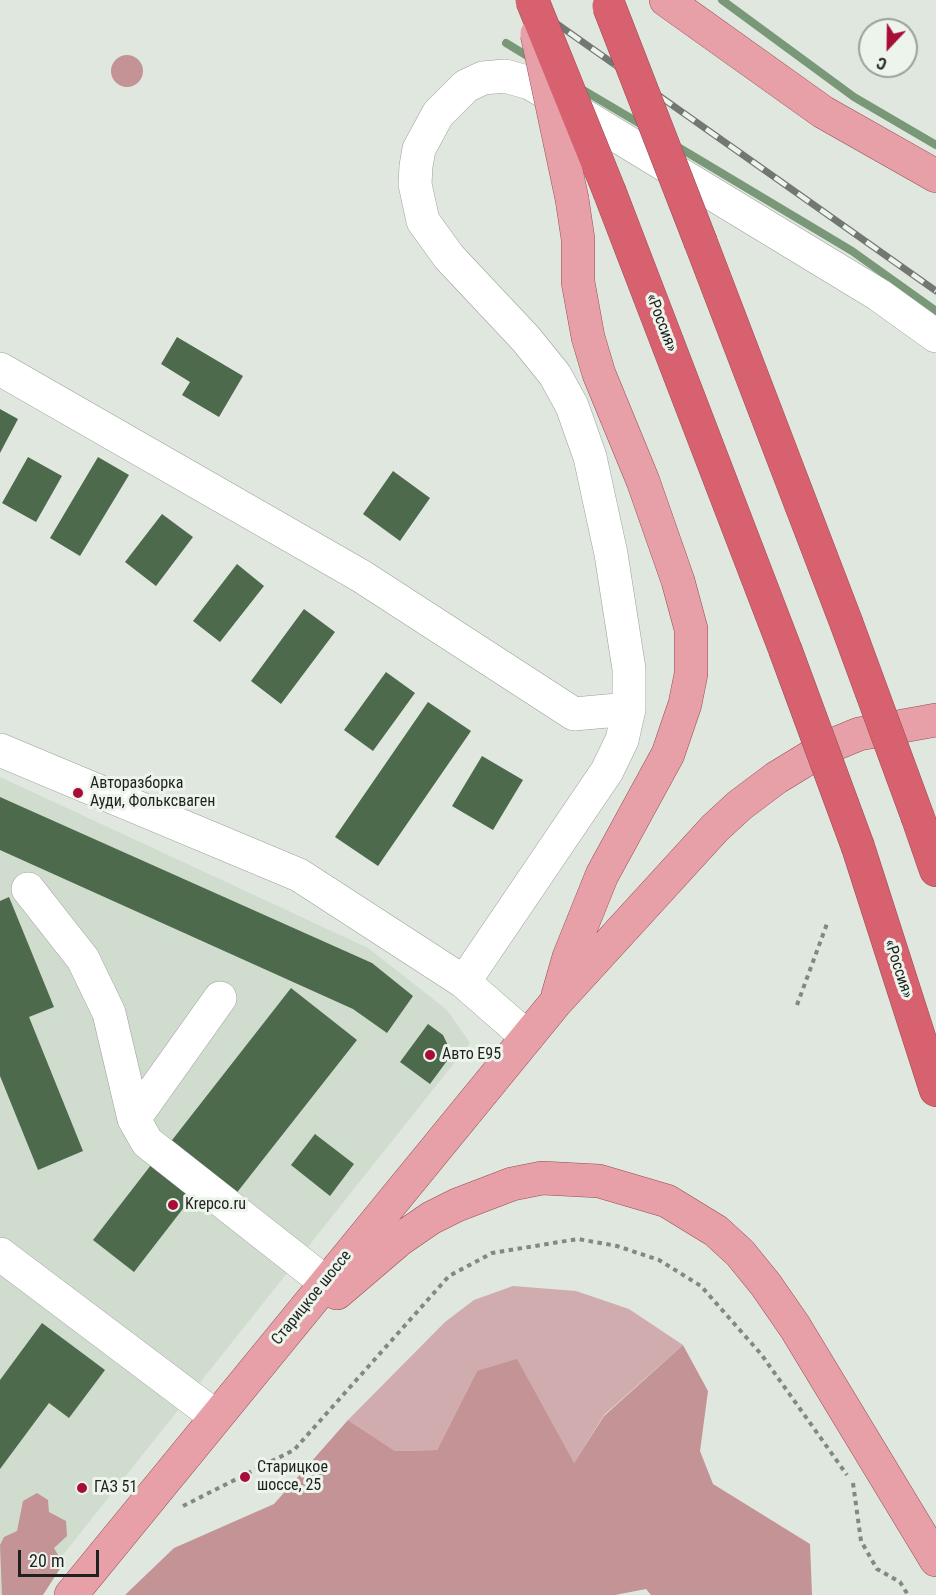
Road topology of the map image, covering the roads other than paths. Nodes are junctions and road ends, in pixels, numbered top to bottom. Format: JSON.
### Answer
{"nodes":[{"id":1,"x":532,"y":0,"type":"edge"},
{"id":2,"x":666,"y":0,"type":"edge"},
{"id":3,"x":607,"y":2,"type":"edge"},
{"id":4,"x":936,"y":176,"type":"edge"},
{"id":5,"x":936,"y":336,"type":"edge"},
{"id":6,"x":0,"y":369,"type":"edge"},
{"id":7,"x":629,"y":709,"type":"junction"},
{"id":8,"x":936,"y":720,"type":"edge"},
{"id":9,"x":0,"y":750,"type":"edge"},
{"id":10,"x":936,"y":870,"type":"edge"},
{"id":11,"x":28,"y":889,"type":"dead end"},
{"id":12,"x":464,"y":982,"type":"junction"},
{"id":13,"x":220,"y":998,"type":"dead end"},
{"id":14,"x":556,"y":1002,"type":"junction"},
{"id":15,"x":527,"y":1037,"type":"junction"},
{"id":16,"x":936,"y":1090,"type":"edge"},
{"id":17,"x":134,"y":1119,"type":"junction"},
{"id":18,"x":2,"y":1259,"type":"edge"},
{"id":19,"x":325,"y":1282,"type":"junction"},
{"id":20,"x":253,"y":1369,"type":"junction"},
{"id":21,"x":215,"y":1416,"type":"junction"},
{"id":22,"x":936,"y":1560,"type":"edge"},
{"id":23,"x":71,"y":1595,"type":"edge"}],
"edges":[{"from":1,"to":14,"type":"main road","bridge":true},
{"from":1,"to":16,"type":"highway","name":"«Россия»","bridge":true},
{"from":2,"to":4,"type":"main road"},
{"from":3,"to":10,"type":"highway","bridge":true},
{"from":5,"to":7,"type":"street"},
{"from":6,"to":7,"type":"street"},
{"from":7,"to":12,"type":"street"},
{"from":8,"to":14,"type":"main road","name":"Старицкое шоссе"},
{"from":9,"to":12,"type":"street"},
{"from":11,"to":17,"type":"street"},
{"from":12,"to":15,"type":"street"},
{"from":13,"to":17,"type":"street"},
{"from":14,"to":15,"type":"main road","name":"Старицкое шоссе"},
{"from":15,"to":19,"type":"main road","name":"Старицкое шоссе"},
{"from":17,"to":19,"type":"street"},
{"from":18,"to":21,"type":"street"},
{"from":19,"to":20,"type":"main road","name":"Старицкое шоссе"},
{"from":20,"to":21,"type":"main road","name":"Старицкое шоссе"},
{"from":20,"to":22,"type":"main road"},
{"from":21,"to":23,"type":"main road","name":"Старицкое шоссе"}]}
